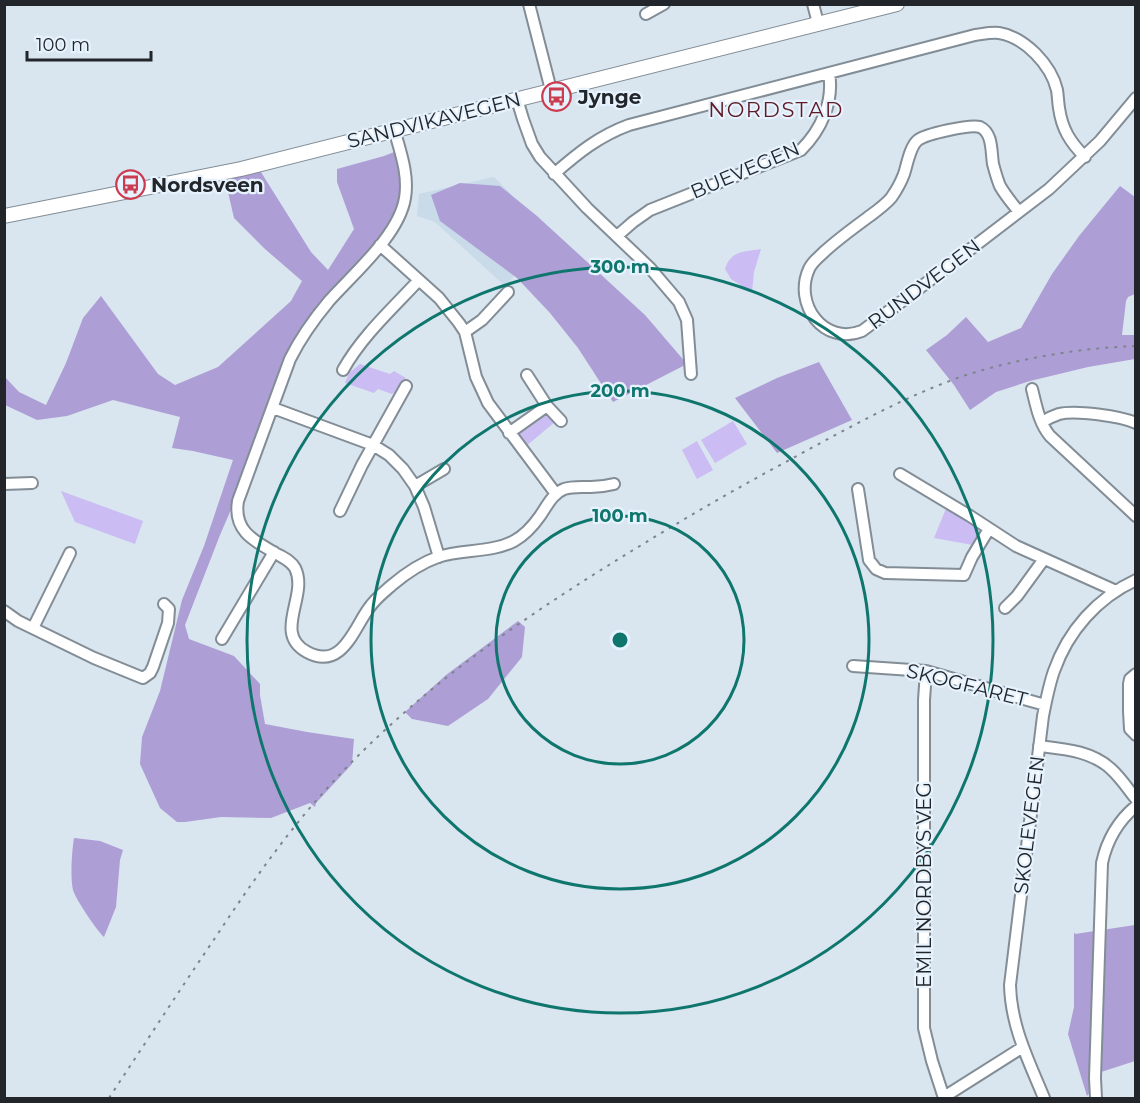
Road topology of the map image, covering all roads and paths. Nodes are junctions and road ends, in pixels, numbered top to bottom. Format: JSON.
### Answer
{"nodes":[{"id":1,"x":529,"y":4,"type":"edge"},
{"id":2,"x":664,"y":4,"type":"edge"},
{"id":3,"x":813,"y":4,"type":"edge"},
{"id":4,"x":897,"y":4,"type":"edge"},
{"id":5,"x":646,"y":14,"type":"dead end"},
{"id":6,"x":818,"y":23,"type":"junction"},
{"id":7,"x":829,"y":73,"type":"junction"},
{"id":8,"x":551,"y":90,"type":"junction"},
{"id":9,"x":1136,"y":98,"type":"edge"},
{"id":10,"x":517,"y":99,"type":"junction"},
{"id":11,"x":394,"y":129,"type":"junction"},
{"id":12,"x":1085,"y":157,"type":"junction"},
{"id":13,"x":554,"y":174,"type":"junction"},
{"id":14,"x":1019,"y":212,"type":"junction"},
{"id":15,"x":4,"y":216,"type":"edge"},
{"id":16,"x":617,"y":236,"type":"junction"},
{"id":17,"x":380,"y":245,"type":"junction"},
{"id":18,"x":418,"y":281,"type":"junction"},
{"id":19,"x":508,"y":292,"type":"dead end"},
{"id":20,"x":465,"y":332,"type":"junction"},
{"id":21,"x":343,"y":370,"type":"dead end"},
{"id":22,"x":691,"y":374,"type":"dead end"},
{"id":23,"x":526,"y":375,"type":"dead end"},
{"id":24,"x":406,"y":386,"type":"dead end"},
{"id":25,"x":1032,"y":389,"type":"dead end"},
{"id":26,"x":548,"y":406,"type":"junction"},
{"id":27,"x":273,"y":408,"type":"junction"},
{"id":28,"x":561,"y":421,"type":"dead end"},
{"id":29,"x":1042,"y":422,"type":"junction"},
{"id":30,"x":1136,"y":423,"type":"edge"},
{"id":31,"x":509,"y":433,"type":"junction"},
{"id":32,"x":373,"y":445,"type":"junction"},
{"id":33,"x":444,"y":469,"type":"dead end"},
{"id":34,"x":900,"y":474,"type":"dead end"},
{"id":35,"x":32,"y":483,"type":"dead end"},
{"id":36,"x":4,"y":484,"type":"edge"},
{"id":37,"x":614,"y":484,"type":"dead end"},
{"id":38,"x":415,"y":486,"type":"junction"},
{"id":39,"x":858,"y":489,"type":"dead end"},
{"id":40,"x":556,"y":494,"type":"junction"},
{"id":41,"x":340,"y":511,"type":"dead end"},
{"id":42,"x":1136,"y":516,"type":"edge"},
{"id":43,"x":989,"y":529,"type":"junction"},
{"id":44,"x":274,"y":552,"type":"junction"},
{"id":45,"x":70,"y":553,"type":"dead end"},
{"id":46,"x":439,"y":557,"type":"junction"},
{"id":47,"x":1044,"y":559,"type":"junction"},
{"id":48,"x":1136,"y":580,"type":"edge"},
{"id":49,"x":1116,"y":591,"type":"junction"},
{"id":50,"x":164,"y":604,"type":"dead end"},
{"id":51,"x":1005,"y":609,"type":"dead end"},
{"id":52,"x":4,"y":611,"type":"edge"},
{"id":53,"x":33,"y":628,"type":"junction"},
{"id":54,"x":222,"y":639,"type":"dead end"},
{"id":55,"x":853,"y":666,"type":"dead end"},
{"id":56,"x":926,"y":671,"type":"junction"},
{"id":57,"x":1136,"y":674,"type":"edge"},
{"id":58,"x":1046,"y":705,"type":"junction"},
{"id":59,"x":1136,"y":735,"type":"edge"},
{"id":60,"x":1039,"y":746,"type":"junction"},
{"id":61,"x":1136,"y":799,"type":"edge"},
{"id":62,"x":1136,"y":806,"type":"edge"},
{"id":63,"x":1023,"y":1047,"type":"junction"},
{"id":64,"x":944,"y":1098,"type":"edge"},
{"id":65,"x":1044,"y":1098,"type":"edge"},
{"id":66,"x":1096,"y":1098,"type":"edge"}],
"edges":[{"from":1,"to":8,"type":"street"},
{"from":2,"to":5,"type":"street"},
{"from":3,"to":6,"type":"street"},
{"from":4,"to":6,"type":"main road","name":"SANDVIKAVEGEN"},
{"from":6,"to":8,"type":"main road","name":"SANDVIKAVEGEN"},
{"from":7,"to":12,"type":"street"},
{"from":7,"to":13,"type":"street"},
{"from":7,"to":16,"type":"street","name":"BUEVEGEN"},
{"from":8,"to":10,"type":"main road","name":"SANDVIKAVEGEN"},
{"from":9,"to":12,"type":"street","name":"RUNDVEGEN"},
{"from":10,"to":11,"type":"main road","name":"SANDVIKAVEGEN"},
{"from":10,"to":13,"type":"street"},
{"from":11,"to":15,"type":"main road","name":"SANDVIKAVEGEN"},
{"from":11,"to":17,"type":"street"},
{"from":12,"to":14,"type":"street","name":"RUNDVEGEN"},
{"from":13,"to":16,"type":"street"},
{"from":14,"to":14,"type":"street","name":"RUNDVEGEN"},
{"from":16,"to":22,"type":"street"},
{"from":17,"to":18,"type":"street"},
{"from":17,"to":27,"type":"street"},
{"from":18,"to":20,"type":"street"},
{"from":18,"to":21,"type":"street"},
{"from":19,"to":20,"type":"street"},
{"from":20,"to":31,"type":"street"},
{"from":23,"to":26,"type":"street"},
{"from":24,"to":32,"type":"street"},
{"from":25,"to":29,"type":"street"},
{"from":26,"to":28,"type":"street"},
{"from":26,"to":31,"type":"street"},
{"from":27,"to":32,"type":"street"},
{"from":27,"to":44,"type":"street"},
{"from":29,"to":30,"type":"street"},
{"from":29,"to":42,"type":"street"},
{"from":31,"to":40,"type":"street"},
{"from":32,"to":38,"type":"street"},
{"from":32,"to":41,"type":"street"},
{"from":33,"to":38,"type":"street"},
{"from":34,"to":43,"type":"street"},
{"from":35,"to":36,"type":"street"},
{"from":37,"to":40,"type":"street"},
{"from":38,"to":46,"type":"street"},
{"from":39,"to":43,"type":"street"},
{"from":40,"to":46,"type":"street"},
{"from":43,"to":47,"type":"street"},
{"from":44,"to":46,"type":"street"},
{"from":44,"to":54,"type":"street"},
{"from":45,"to":53,"type":"street"},
{"from":47,"to":49,"type":"street"},
{"from":47,"to":51,"type":"street"},
{"from":48,"to":49,"type":"street","name":"SKOLEVEGEN"},
{"from":49,"to":58,"type":"street","name":"SKOLEVEGEN"},
{"from":50,"to":53,"type":"street"},
{"from":52,"to":53,"type":"street"},
{"from":55,"to":56,"type":"street","name":"SKOGFARET"},
{"from":56,"to":58,"type":"street","name":"SKOGFARET"},
{"from":56,"to":64,"type":"street","name":"EMIL NORDBYS VEG"},
{"from":57,"to":59,"type":"street"},
{"from":58,"to":60,"type":"street","name":"SKOLEVEGEN"},
{"from":60,"to":61,"type":"street"},
{"from":60,"to":63,"type":"street","name":"SKOLEVEGEN"},
{"from":62,"to":66,"type":"street"},
{"from":63,"to":64,"type":"street","name":"EMIL NORDBYS VEG"},
{"from":63,"to":65,"type":"street","name":"SKOLEVEGEN"}]}
